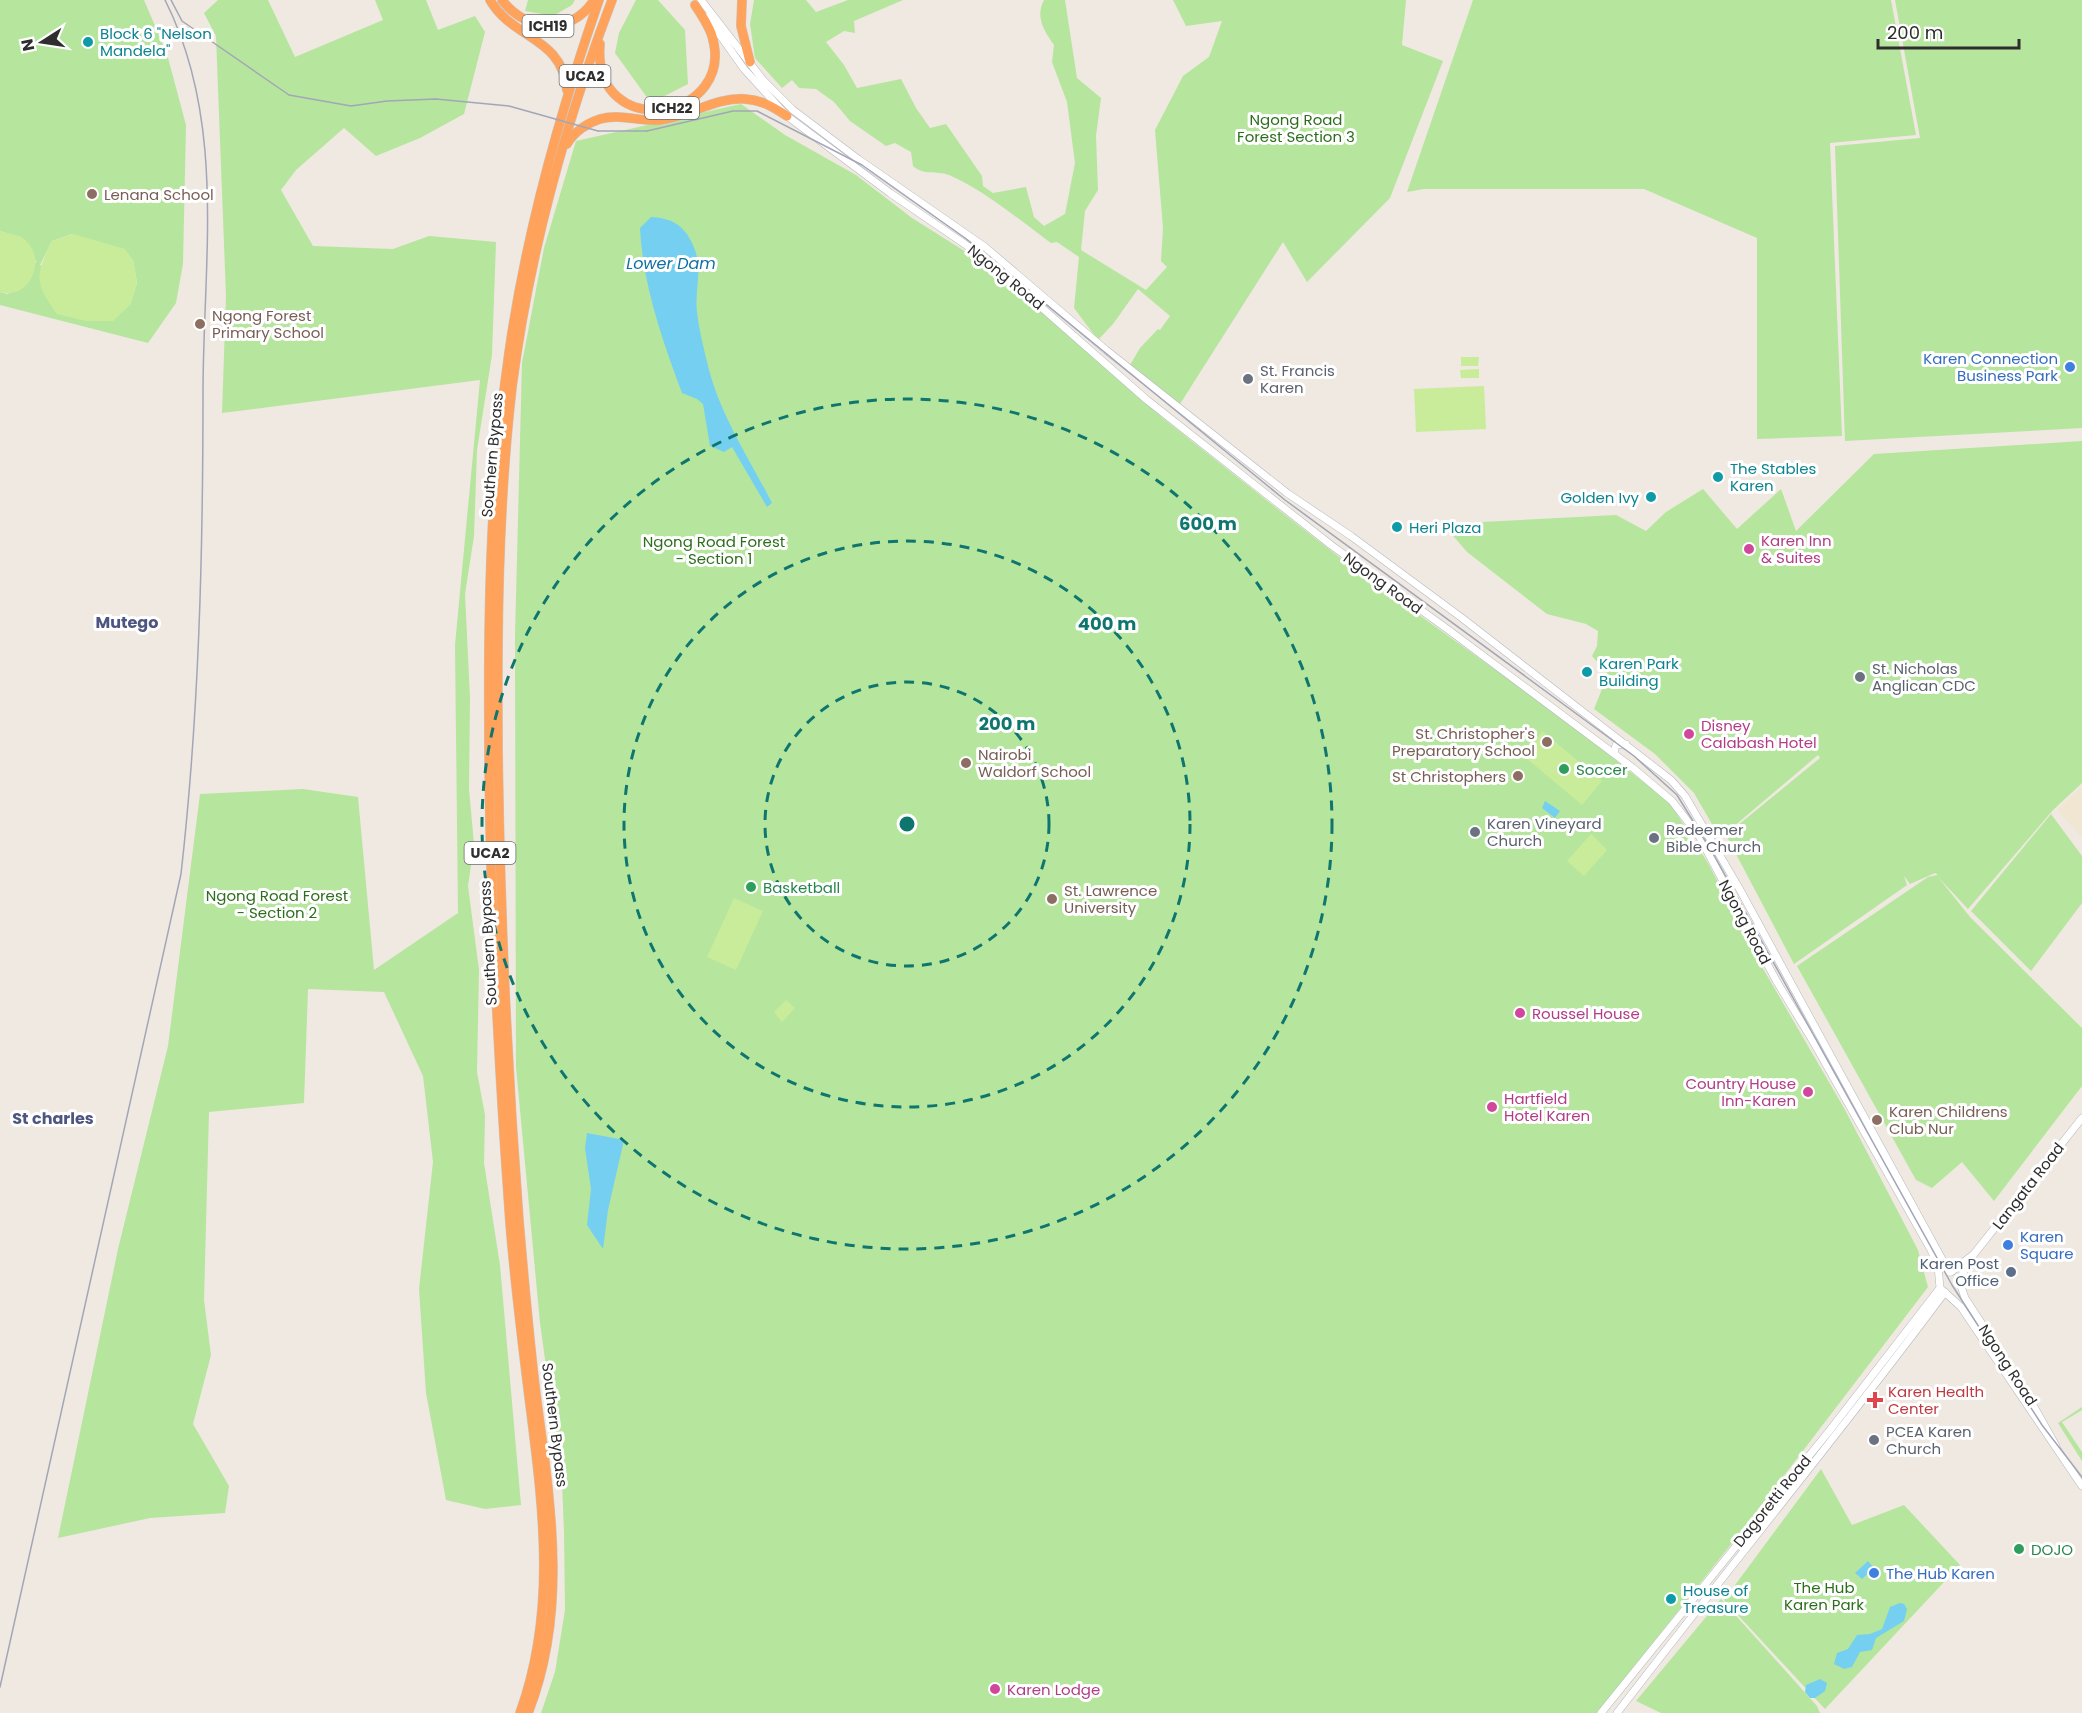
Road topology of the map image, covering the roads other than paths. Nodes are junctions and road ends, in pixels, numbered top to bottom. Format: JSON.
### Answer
{"nodes":[{"id":1,"x":490,"y":0,"type":"edge"},
{"id":2,"x":502,"y":0,"type":"edge"},
{"id":3,"x":594,"y":0,"type":"edge"},
{"id":4,"x":599,"y":0,"type":"edge"},
{"id":5,"x":612,"y":0,"type":"edge"},
{"id":6,"x":742,"y":0,"type":"edge"},
{"id":7,"x":695,"y":2,"type":"edge"},
{"id":8,"x":601,"y":32,"type":"junction"},
{"id":9,"x":750,"y":62,"type":"junction"},
{"id":10,"x":568,"y":96,"type":"junction"},
{"id":11,"x":787,"y":116,"type":"junction"},
{"id":12,"x":562,"y":154,"type":"junction"},
{"id":13,"x":1182,"y":411,"type":"junction"},
{"id":14,"x":1176,"y":423,"type":"junction"},
{"id":15,"x":1597,"y":721,"type":"junction"},
{"id":16,"x":1590,"y":736,"type":"junction"},
{"id":17,"x":1627,"y":744,"type":"junction"},
{"id":18,"x":1619,"y":758,"type":"junction"},
{"id":19,"x":2082,"y":1118,"type":"edge"},
{"id":20,"x":1974,"y":1254,"type":"junction"},
{"id":21,"x":1950,"y":1272,"type":"junction"},
{"id":22,"x":1941,"y":1277,"type":"junction"},
{"id":23,"x":1959,"y":1283,"type":"junction"},
{"id":24,"x":1945,"y":1291,"type":"junction"},
{"id":25,"x":2021,"y":1391,"type":"junction"},
{"id":26,"x":2082,"y":1486,"type":"edge"},
{"id":27,"x":520,"y":1713,"type":"edge"},
{"id":28,"x":528,"y":1713,"type":"edge"},
{"id":29,"x":1601,"y":1713,"type":"edge"},
{"id":30,"x":1617,"y":1713,"type":"edge"}],
"edges":[{"from":1,"to":10,"type":"highway"},
{"from":2,"to":3,"type":"highway","number":"ICH19"},
{"from":4,"to":10,"type":"highway","name":"Southern Bypass","number":"UCA2"},
{"from":5,"to":8,"type":"highway","name":"Southern Bypass","number":"UCA2"},
{"from":6,"to":9,"type":"highway"},
{"from":7,"to":8,"type":"highway","number":"ICH22"},
{"from":7,"to":9,"type":"main road","name":"Ngong Road"},
{"from":7,"to":11,"type":"main road","name":"Ngong Road"},
{"from":8,"to":12,"type":"highway","name":"Southern Bypass","number":"UCA2"},
{"from":9,"to":13,"type":"main road","name":"Ngong Road"},
{"from":10,"to":27,"type":"highway","name":"Southern Bypass","number":"UCA2"},
{"from":11,"to":12,"type":"highway"},
{"from":11,"to":14,"type":"main road","name":"Ngong Road"},
{"from":12,"to":28,"type":"highway","name":"Southern Bypass","number":"UCA2"},
{"from":13,"to":14,"type":"main road"},
{"from":13,"to":15,"type":"main road","name":"Ngong Road"},
{"from":14,"to":16,"type":"main road","name":"Ngong Road"},
{"from":15,"to":16,"type":"main road"},
{"from":15,"to":17,"type":"main road","name":"Ngong Road"},
{"from":16,"to":18,"type":"main road","name":"Ngong Road"},
{"from":17,"to":18,"type":"main road"},
{"from":17,"to":21,"type":"main road","name":"Ngong Road"},
{"from":18,"to":22,"type":"main road","name":"Ngong Road"},
{"from":19,"to":20,"type":"main road","name":"Langata Road"},
{"from":20,"to":21,"type":"main road"},
{"from":20,"to":23,"type":"main road"},
{"from":21,"to":22,"type":"main road"},
{"from":21,"to":23,"type":"main road","name":"Ngong Road"},
{"from":22,"to":24,"type":"main road"},
{"from":23,"to":24,"type":"main road"},
{"from":23,"to":25,"type":"main road","name":"Ngong Road"},
{"from":24,"to":25,"type":"main road","name":"Ngong Road"},
{"from":24,"to":29,"type":"main road","name":"Dagoretti Road"},
{"from":24,"to":30,"type":"main road","name":"Dagoretti Road"},
{"from":25,"to":26,"type":"main road","name":"Ngong Road"}]}
